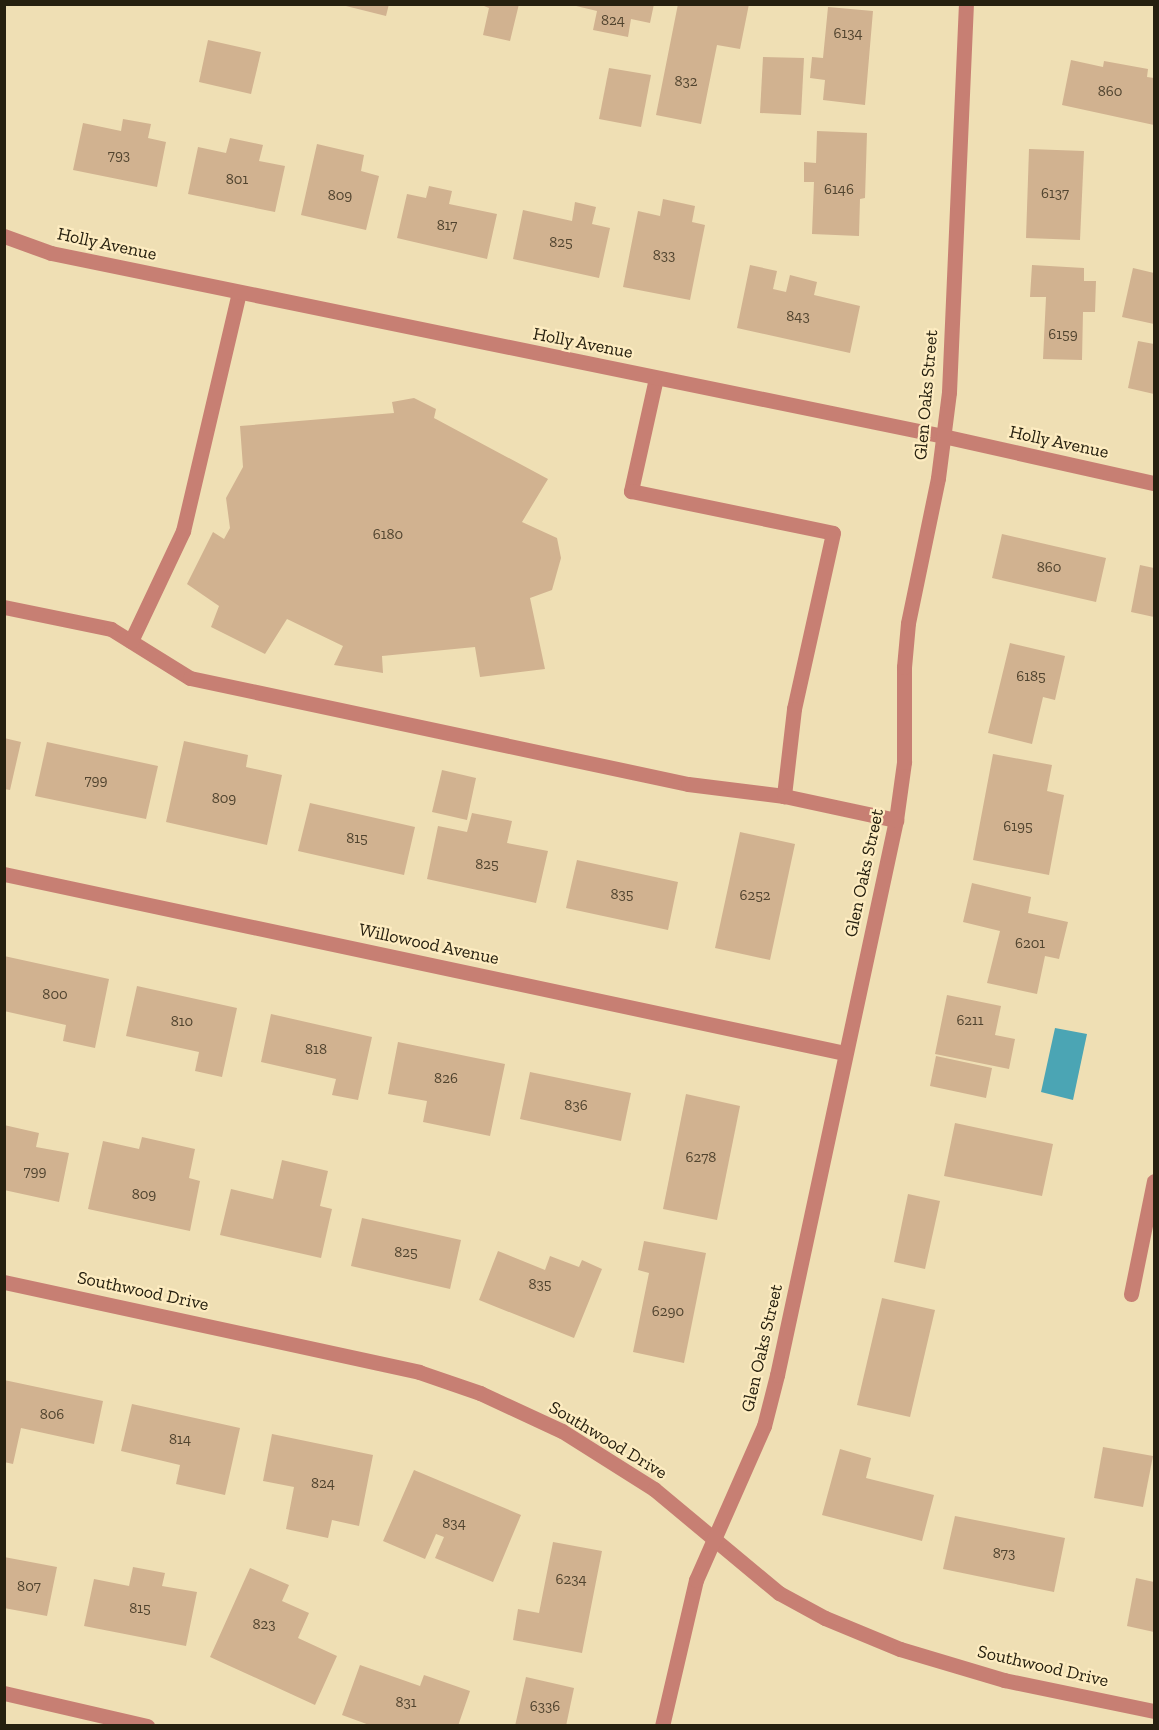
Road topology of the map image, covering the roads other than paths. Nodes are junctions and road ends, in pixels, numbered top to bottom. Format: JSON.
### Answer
{"nodes":[{"id":1,"x":966,"y":4,"type":"edge"},
{"id":2,"x":4,"y":236,"type":"edge"},
{"id":3,"x":239,"y":292,"type":"junction"},
{"id":4,"x":656,"y":378,"type":"junction"},
{"id":5,"x":943,"y":436,"type":"junction"},
{"id":6,"x":1155,"y":483,"type":"edge"},
{"id":7,"x":4,"y":607,"type":"edge"},
{"id":8,"x":131,"y":641,"type":"junction"},
{"id":9,"x":784,"y":795,"type":"junction"},
{"id":10,"x":896,"y":820,"type":"junction"},
{"id":11,"x":4,"y":874,"type":"edge"},
{"id":12,"x":845,"y":1053,"type":"junction"},
{"id":13,"x":1155,"y":1181,"type":"edge"},
{"id":14,"x":4,"y":1282,"type":"edge"},
{"id":15,"x":1131,"y":1294,"type":"dead end"},
{"id":16,"x":713,"y":1536,"type":"junction"},
{"id":17,"x":4,"y":1693,"type":"edge"},
{"id":18,"x":1155,"y":1711,"type":"edge"},
{"id":19,"x":147,"y":1725,"type":"edge"},
{"id":20,"x":662,"y":1725,"type":"edge"}],
"edges":[{"from":1,"to":5,"type":"street","name":"Glen Oaks Street"},
{"from":2,"to":3,"type":"street","name":"Holly Avenue"},
{"from":3,"to":4,"type":"street","name":"Holly Avenue"},
{"from":3,"to":8,"type":"street"},
{"from":4,"to":5,"type":"street","name":"Holly Avenue"},
{"from":4,"to":9,"type":"street"},
{"from":5,"to":6,"type":"street","name":"Holly Avenue"},
{"from":5,"to":10,"type":"street","name":"Glen Oaks Street"},
{"from":7,"to":8,"type":"street"},
{"from":8,"to":9,"type":"street"},
{"from":9,"to":10,"type":"street"},
{"from":10,"to":12,"type":"street","name":"Glen Oaks Street"},
{"from":11,"to":12,"type":"street","name":"Willowood Avenue"},
{"from":12,"to":16,"type":"street","name":"Glen Oaks Street"},
{"from":13,"to":15,"type":"street"},
{"from":14,"to":16,"type":"street","name":"Southwood Drive"},
{"from":16,"to":18,"type":"street","name":"Southwood Drive"},
{"from":16,"to":20,"type":"street","name":"Glen Oaks Street"},
{"from":17,"to":19,"type":"street"}]}
